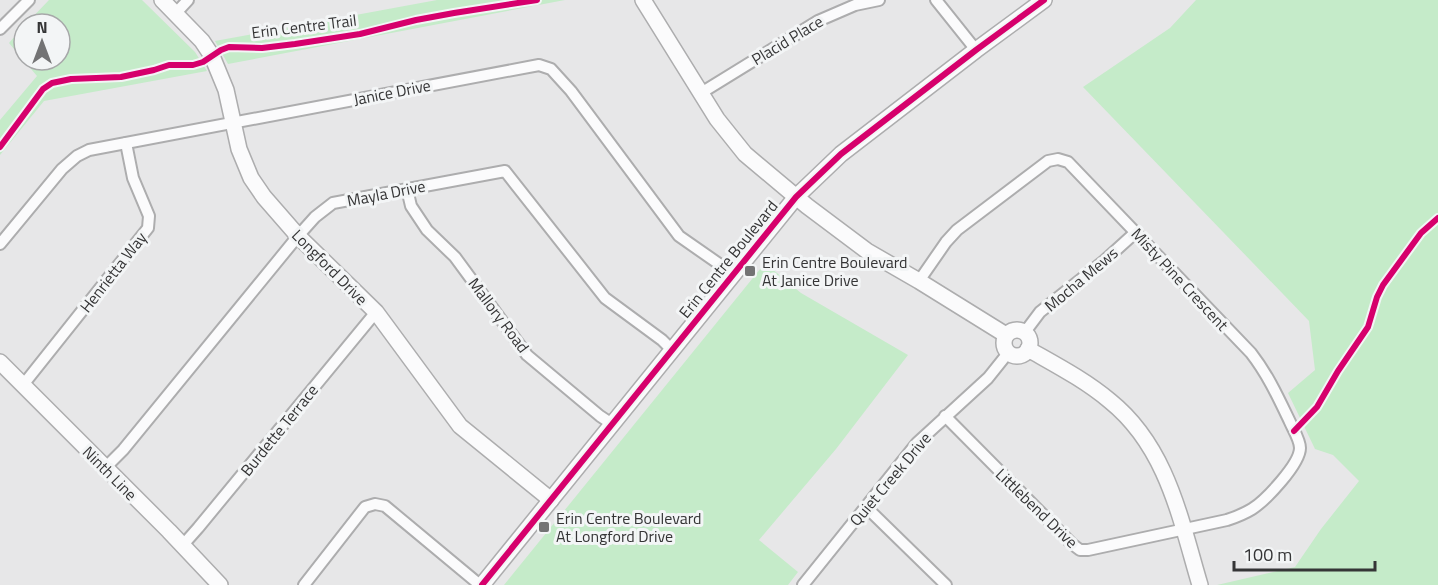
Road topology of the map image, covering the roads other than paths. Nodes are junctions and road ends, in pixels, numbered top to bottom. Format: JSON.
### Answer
{"nodes":[{"id":1,"x":162,"y":0,"type":"edge"},
{"id":2,"x":188,"y":0,"type":"edge"},
{"id":3,"x":643,"y":0,"type":"edge"},
{"id":4,"x":879,"y":0,"type":"edge"},
{"id":5,"x":936,"y":0,"type":"edge"},
{"id":6,"x":1044,"y":0,"type":"edge"},
{"id":7,"x":26,"y":1,"type":"edge"},
{"id":8,"x":176,"y":14,"type":"junction"},
{"id":9,"x":0,"y":29,"type":"edge"},
{"id":10,"x":976,"y":50,"type":"junction"},
{"id":11,"x":701,"y":93,"type":"junction"},
{"id":12,"x":233,"y":122,"type":"junction"},
{"id":13,"x":126,"y":143,"type":"junction"},
{"id":14,"x":407,"y":189,"type":"junction"},
{"id":15,"x":796,"y":197,"type":"junction"},
{"id":16,"x":1136,"y":232,"type":"junction"},
{"id":17,"x":298,"y":236,"type":"junction"},
{"id":18,"x":0,"y":244,"type":"edge"},
{"id":19,"x":732,"y":277,"type":"junction"},
{"id":20,"x":919,"y":281,"type":"junction"},
{"id":21,"x":376,"y":312,"type":"junction"},
{"id":22,"x":1026,"y":329,"type":"junction"},
{"id":23,"x":1006,"y":335,"type":"junction"},
{"id":24,"x":1028,"y":349,"type":"junction"},
{"id":25,"x":672,"y":350,"type":"junction"},
{"id":26,"x":1008,"y":353,"type":"junction"},
{"id":27,"x":0,"y":362,"type":"edge"},
{"id":28,"x":23,"y":386,"type":"junction"},
{"id":29,"x":945,"y":416,"type":"junction"},
{"id":30,"x":612,"y":424,"type":"junction"},
{"id":31,"x":105,"y":468,"type":"junction"},
{"id":32,"x":551,"y":500,"type":"junction"},
{"id":33,"x":866,"y":507,"type":"junction"},
{"id":34,"x":1184,"y":529,"type":"junction"},
{"id":35,"x":182,"y":546,"type":"junction"},
{"id":36,"x":220,"y":585,"type":"edge"},
{"id":37,"x":304,"y":585,"type":"edge"},
{"id":38,"x":481,"y":585,"type":"edge"},
{"id":39,"x":802,"y":585,"type":"edge"},
{"id":40,"x":946,"y":585,"type":"edge"},
{"id":41,"x":1200,"y":585,"type":"edge"}],
"edges":[{"from":1,"to":8,"type":"street","name":"Longford Drive"},
{"from":2,"to":8,"type":"street"},
{"from":3,"to":11,"type":"street"},
{"from":4,"to":11,"type":"street","name":"Placid Place"},
{"from":5,"to":10,"type":"street"},
{"from":6,"to":10,"type":"street","name":"Erin Centre Boulevard"},
{"from":7,"to":9,"type":"street"},
{"from":8,"to":12,"type":"street","name":"Longford Drive"},
{"from":10,"to":15,"type":"street","name":"Erin Centre Boulevard"},
{"from":11,"to":15,"type":"street"},
{"from":12,"to":13,"type":"street","name":"Janice Drive"},
{"from":12,"to":17,"type":"street","name":"Longford Drive"},
{"from":12,"to":19,"type":"street","name":"Janice Drive"},
{"from":13,"to":18,"type":"street","name":"Janice Drive"},
{"from":13,"to":28,"type":"street","name":"Henrietta Way"},
{"from":14,"to":17,"type":"street","name":"Mayla Drive"},
{"from":14,"to":25,"type":"street","name":"Mayla Drive"},
{"from":14,"to":30,"type":"street","name":"Mallory Road"},
{"from":15,"to":19,"type":"street","name":"Erin Centre Boulevard"},
{"from":15,"to":20,"type":"street"},
{"from":16,"to":20,"type":"street","name":"Misty Pine Crescent"},
{"from":16,"to":22,"type":"street","name":"Mocha Mews"},
{"from":16,"to":34,"type":"street","name":"Misty Pine Crescent"},
{"from":17,"to":21,"type":"street","name":"Longford Drive"},
{"from":17,"to":31,"type":"street","name":"Mayla Drive"},
{"from":19,"to":25,"type":"street","name":"Erin Centre Boulevard"},
{"from":20,"to":23,"type":"street"},
{"from":21,"to":32,"type":"street","name":"Longford Drive"},
{"from":21,"to":35,"type":"street","name":"Burdette Terrace"},
{"from":22,"to":23,"type":"street"},
{"from":22,"to":24,"type":"street"},
{"from":23,"to":26,"type":"street"},
{"from":24,"to":26,"type":"street"},
{"from":24,"to":34,"type":"street"},
{"from":25,"to":30,"type":"street","name":"Erin Centre Boulevard"},
{"from":26,"to":29,"type":"street","name":"Quiet Creek Drive"},
{"from":27,"to":28,"type":"street","name":"Ninth Line"},
{"from":28,"to":31,"type":"street","name":"Ninth Line"},
{"from":29,"to":33,"type":"street","name":"Quiet Creek Drive"},
{"from":29,"to":34,"type":"street","name":"Littlebend Drive"},
{"from":30,"to":32,"type":"street","name":"Erin Centre Boulevard"},
{"from":31,"to":35,"type":"street","name":"Ninth Line"},
{"from":32,"to":38,"type":"street","name":"Erin Centre Boulevard"},
{"from":33,"to":39,"type":"street","name":"Quiet Creek Drive"},
{"from":33,"to":40,"type":"street"},
{"from":34,"to":41,"type":"street"},
{"from":35,"to":36,"type":"street","name":"Ninth Line"},
{"from":37,"to":38,"type":"street"}]}
